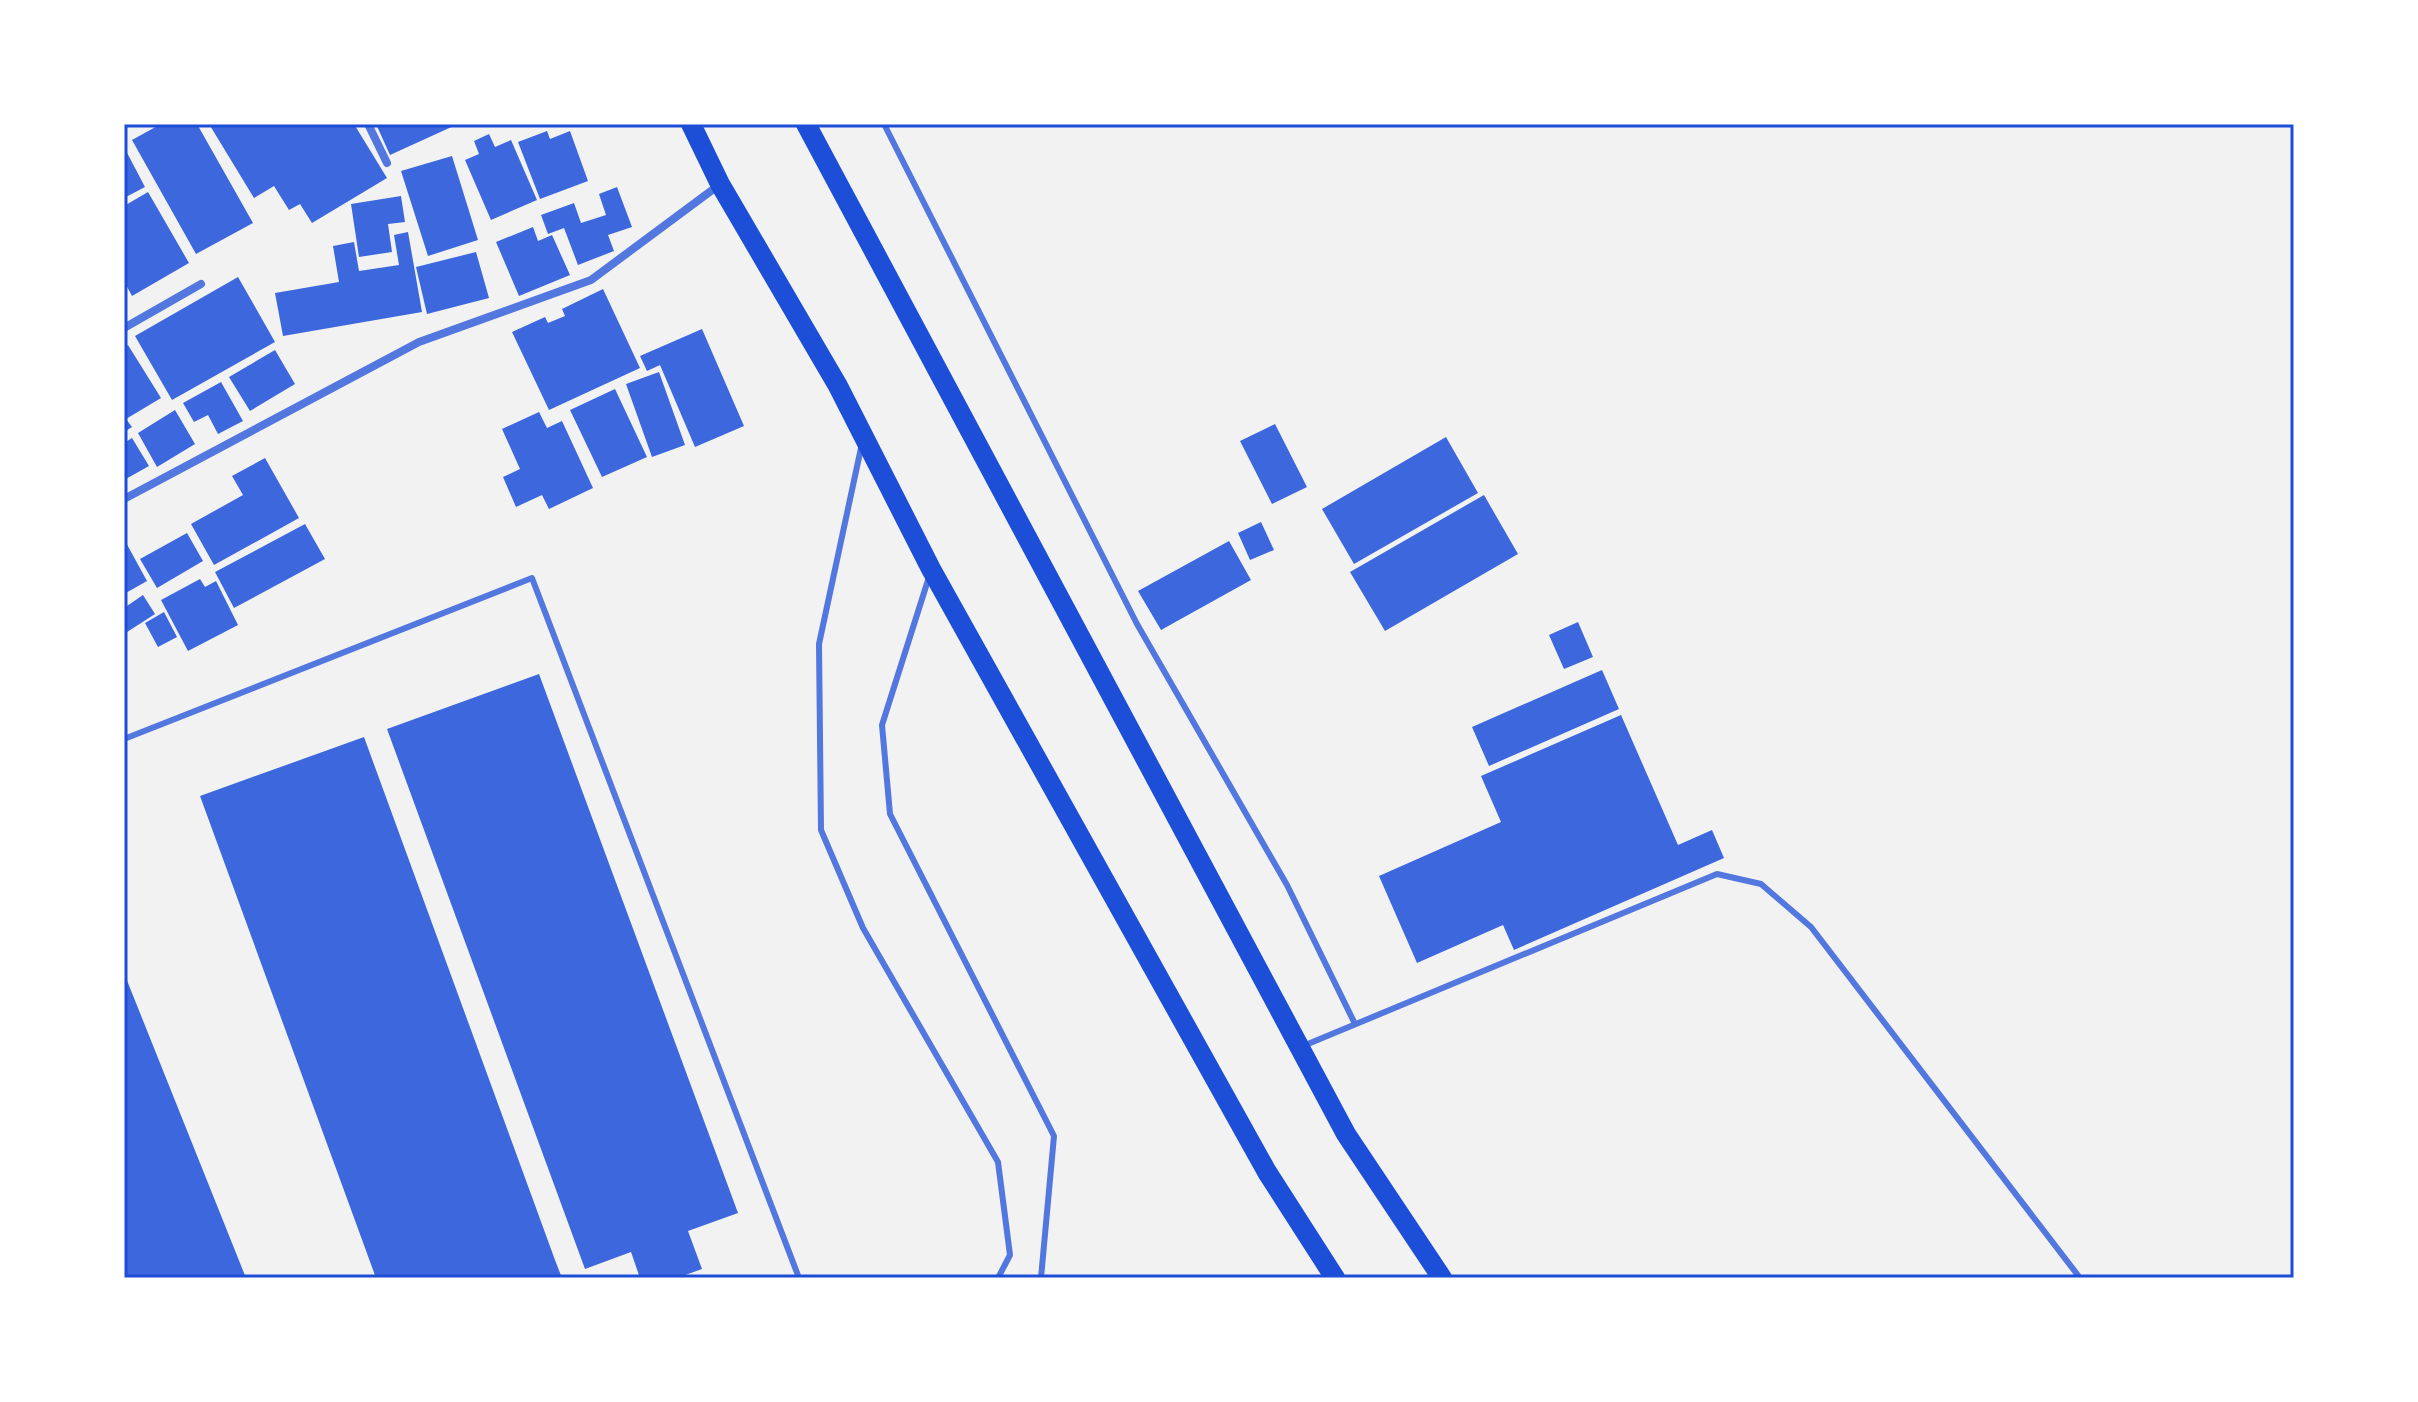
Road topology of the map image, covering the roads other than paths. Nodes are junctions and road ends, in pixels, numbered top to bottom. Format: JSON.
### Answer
{"nodes":[{"id":1,"x":368,"y":124,"type":"edge"},
{"id":2,"x":691,"y":124,"type":"edge"},
{"id":3,"x":806,"y":124,"type":"edge"},
{"id":4,"x":884,"y":124,"type":"edge"},
{"id":5,"x":387,"y":163,"type":"dead end"},
{"id":6,"x":720,"y":184,"type":"junction"},
{"id":7,"x":201,"y":284,"type":"dead end"},
{"id":8,"x":124,"y":328,"type":"edge"},
{"id":9,"x":863,"y":440,"type":"junction"},
{"id":10,"x":124,"y":499,"type":"edge"},
{"id":11,"x":931,"y":569,"type":"junction"},
{"id":12,"x":124,"y":739,"type":"edge"},
{"id":13,"x":1355,"y":1024,"type":"junction"},
{"id":14,"x":1300,"y":1048,"type":"junction"},
{"id":15,"x":799,"y":1278,"type":"edge"},
{"id":16,"x":998,"y":1278,"type":"edge"},
{"id":17,"x":1041,"y":1278,"type":"edge"},
{"id":18,"x":1335,"y":1278,"type":"edge"},
{"id":19,"x":1442,"y":1278,"type":"edge"},
{"id":20,"x":2080,"y":1278,"type":"edge"}],
"edges":[{"from":1,"to":5,"type":"street"},
{"from":2,"to":6,"type":"main road"},
{"from":3,"to":14,"type":"main road"},
{"from":4,"to":13,"type":"lane"},
{"from":6,"to":9,"type":"main road"},
{"from":6,"to":10,"type":"street"},
{"from":7,"to":8,"type":"street"},
{"from":9,"to":11,"type":"main road"},
{"from":9,"to":16,"type":"lane"},
{"from":11,"to":17,"type":"lane"},
{"from":11,"to":18,"type":"main road"},
{"from":12,"to":15,"type":"lane"},
{"from":13,"to":14,"type":"lane"},
{"from":13,"to":20,"type":"lane"},
{"from":14,"to":19,"type":"main road"}]}
